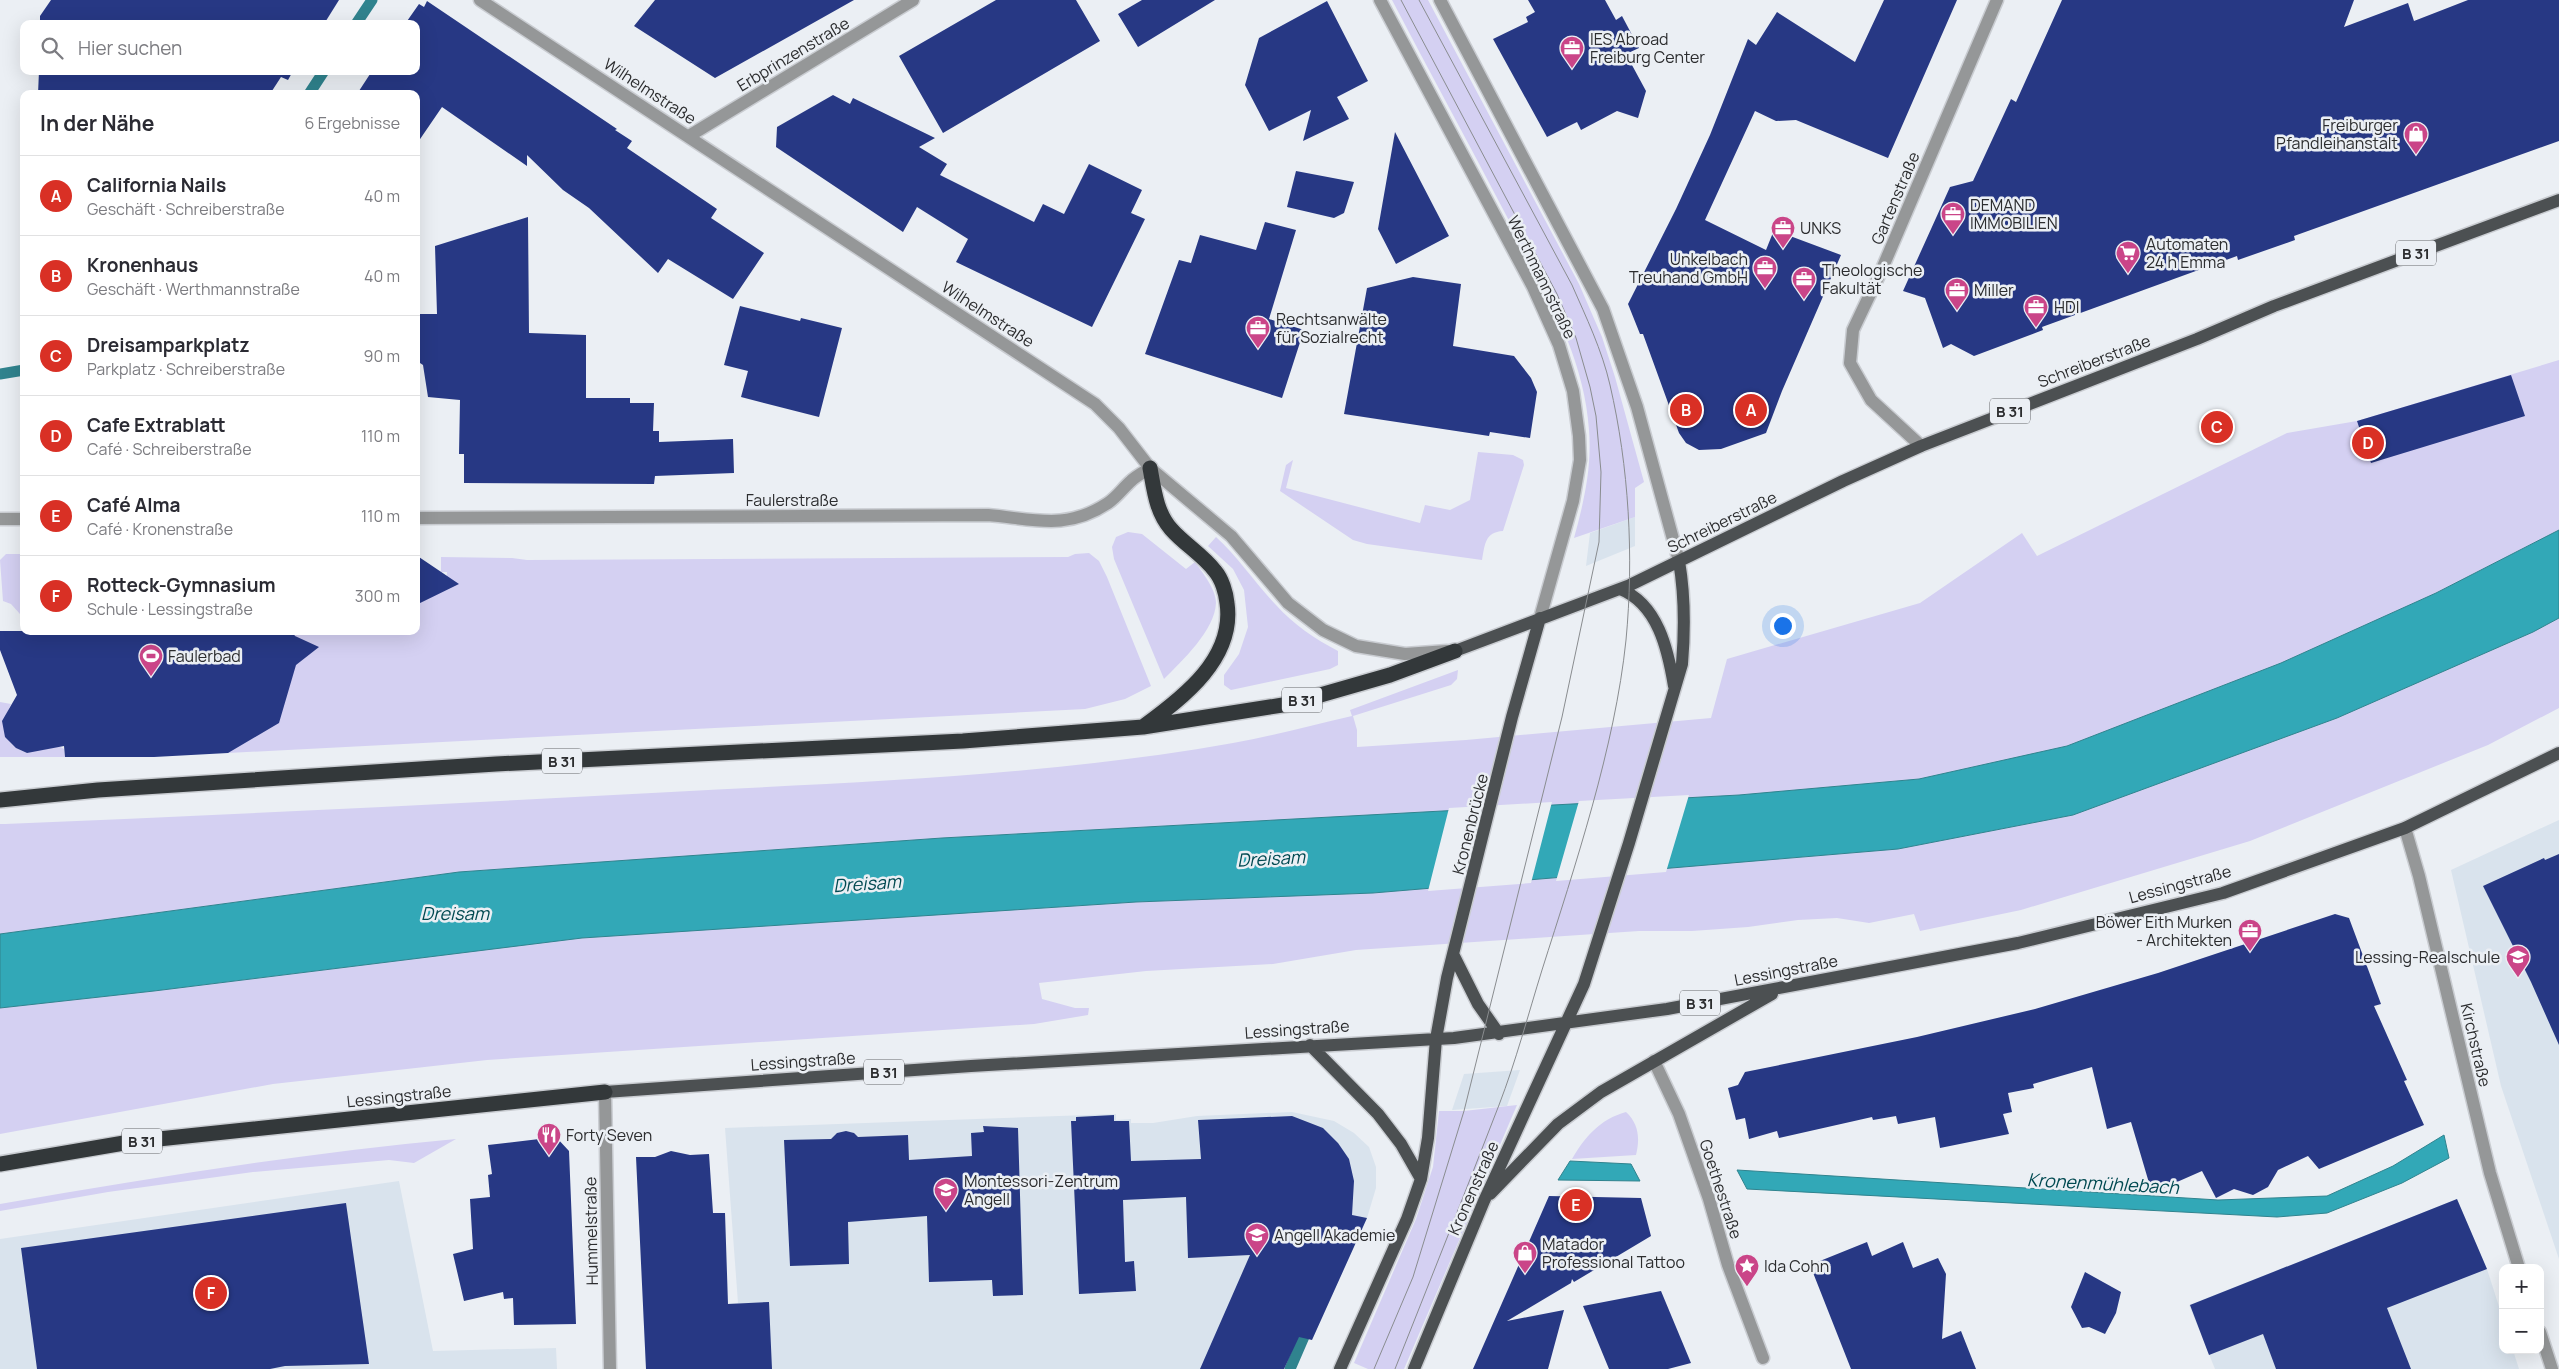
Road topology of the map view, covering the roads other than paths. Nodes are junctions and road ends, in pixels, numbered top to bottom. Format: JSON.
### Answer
{"nodes":[{"id":1,"x":480,"y":0,"type":"edge"},
{"id":2,"x":913,"y":0,"type":"edge"},
{"id":3,"x":1380,"y":0,"type":"edge"},
{"id":4,"x":1440,"y":0,"type":"edge"},
{"id":5,"x":1997,"y":0,"type":"edge"},
{"id":6,"x":689,"y":136,"type":"junction"},
{"id":7,"x":2559,"y":200,"type":"edge"},
{"id":8,"x":1921,"y":446,"type":"junction"},
{"id":9,"x":1150,"y":468,"type":"junction"},
{"id":10,"x":20,"y":518,"type":"edge"},
{"id":11,"x":420,"y":518,"type":"edge"},
{"id":12,"x":0,"y":519,"type":"edge"},
{"id":13,"x":1680,"y":561,"type":"junction"},
{"id":14,"x":1620,"y":589,"type":"junction"},
{"id":15,"x":1540,"y":618,"type":"junction"},
{"id":16,"x":1455,"y":651,"type":"junction"},
{"id":17,"x":1675,"y":691,"type":"junction"},
{"id":18,"x":1143,"y":727,"type":"junction"},
{"id":19,"x":2559,"y":753,"type":"edge"},
{"id":20,"x":0,"y":800,"type":"edge"},
{"id":21,"x":2404,"y":828,"type":"junction"},
{"id":22,"x":1453,"y":954,"type":"junction"},
{"id":23,"x":1780,"y":989,"type":"junction"},
{"id":24,"x":1567,"y":1024,"type":"junction"},
{"id":25,"x":1499,"y":1034,"type":"junction"},
{"id":26,"x":1436,"y":1039,"type":"junction"},
{"id":27,"x":1310,"y":1045,"type":"junction"},
{"id":28,"x":1654,"y":1061,"type":"junction"},
{"id":29,"x":605,"y":1092,"type":"junction"},
{"id":30,"x":0,"y":1164,"type":"edge"},
{"id":31,"x":1421,"y":1179,"type":"junction"},
{"id":32,"x":1484,"y":1201,"type":"junction"},
{"id":33,"x":2518,"y":1264,"type":"edge"},
{"id":34,"x":2544,"y":1344,"type":"edge"},
{"id":35,"x":1763,"y":1358,"type":"dead end"},
{"id":36,"x":610,"y":1369,"type":"edge"},
{"id":37,"x":1340,"y":1369,"type":"edge"},
{"id":38,"x":1414,"y":1369,"type":"edge"},
{"id":39,"x":2552,"y":1369,"type":"edge"}],
"edges":[{"from":1,"to":6,"type":"street","name":"Wilhelmstraße"},
{"from":2,"to":6,"type":"street","name":"Erbprinzenstraße"},
{"from":3,"to":15,"type":"street","name":"Werthmannstraße"},
{"from":4,"to":13,"type":"street"},
{"from":5,"to":8,"type":"street","name":"Gartenstraße"},
{"from":6,"to":9,"type":"street","name":"Wilhelmstraße"},
{"from":7,"to":8,"type":"main road","name":"Schreiberstraße","number":"B 31"},
{"from":8,"to":13,"type":"main road","name":"Schreiberstraße","number":"B 31"},
{"from":9,"to":11,"type":"street","name":"Faulerstraße"},
{"from":9,"to":16,"type":"street","name":"Wilhelmstraße"},
{"from":9,"to":18,"type":"highway"},
{"from":10,"to":12,"type":"street"},
{"from":13,"to":14,"type":"main road","name":"Schreiberstraße","number":"B 31"},
{"from":13,"to":17,"type":"main road"},
{"from":14,"to":15,"type":"main road","name":"Schreiberstraße","number":"B 31"},
{"from":14,"to":17,"type":"main road"},
{"from":15,"to":16,"type":"main road","number":"B 31"},
{"from":15,"to":22,"type":"main road","name":"Kronenbrücke"},
{"from":16,"to":18,"type":"highway","number":"B 31"},
{"from":17,"to":24,"type":"main road"},
{"from":18,"to":20,"type":"highway","number":"B 31"},
{"from":19,"to":21,"type":"main road","name":"Lessingstraße","number":"B 31"},
{"from":21,"to":23,"type":"main road","name":"Lessingstraße","number":"B 31"},
{"from":21,"to":33,"type":"street","name":"Kirchstraße"},
{"from":22,"to":25,"type":"main road"},
{"from":22,"to":26,"type":"main road","name":"Kronenbrücke"},
{"from":23,"to":24,"type":"main road","name":"Lessingstraße","number":"B 31"},
{"from":23,"to":28,"type":"main road"},
{"from":24,"to":25,"type":"main road","name":"Lessingstraße","number":"B 31"},
{"from":24,"to":32,"type":"main road","name":"Kronenstraße"},
{"from":25,"to":26,"type":"main road","name":"Lessingstraße","number":"B 31"},
{"from":26,"to":27,"type":"main road","name":"Lessingstraße","number":"B 31"},
{"from":26,"to":31,"type":"main road"},
{"from":27,"to":29,"type":"main road","name":"Lessingstraße","number":"B 31"},
{"from":27,"to":31,"type":"main road"},
{"from":28,"to":32,"type":"main road"},
{"from":28,"to":35,"type":"street","name":"Goethestraße"},
{"from":29,"to":30,"type":"highway","name":"Lessingstraße","number":"B 31"},
{"from":29,"to":36,"type":"street","name":"Hummelstraße"},
{"from":31,"to":37,"type":"main road"},
{"from":32,"to":38,"type":"main road","name":"Kronenstraße"},
{"from":34,"to":39,"type":"street"}]}
